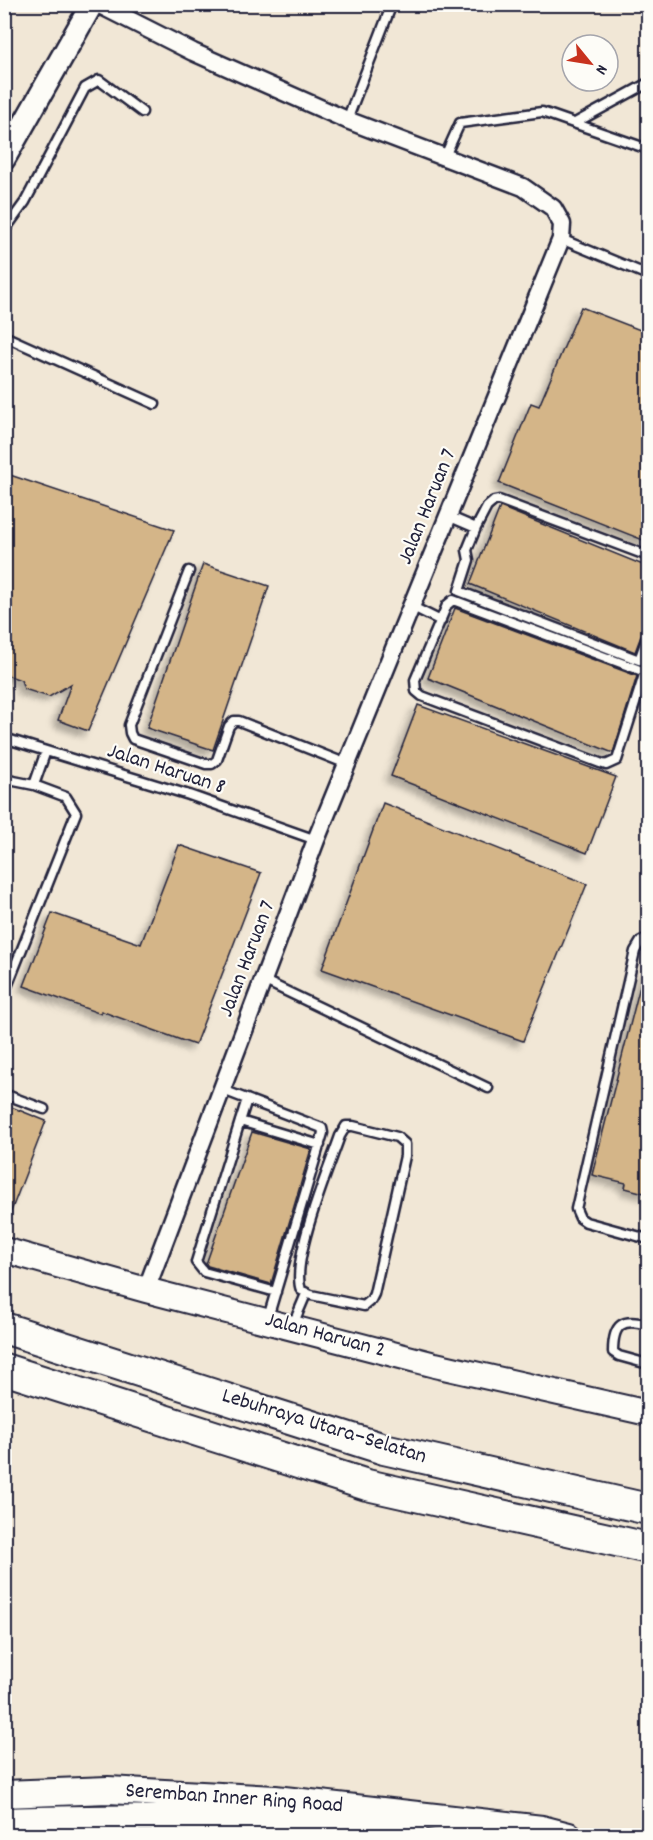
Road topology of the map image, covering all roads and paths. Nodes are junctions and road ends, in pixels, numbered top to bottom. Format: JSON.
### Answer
{"nodes":[{"id":1,"x":92,"y":4,"type":"edge"},
{"id":2,"x":98,"y":4,"type":"edge"},
{"id":3,"x":392,"y":4,"type":"edge"},
{"id":4,"x":648,"y":83,"type":"edge"},
{"id":5,"x":142,"y":112,"type":"dead end"},
{"id":6,"x":347,"y":120,"type":"junction"},
{"id":7,"x":575,"y":123,"type":"junction"},
{"id":8,"x":648,"y":149,"type":"edge"},
{"id":9,"x":445,"y":156,"type":"junction"},
{"id":10,"x":4,"y":159,"type":"edge"},
{"id":11,"x":4,"y":231,"type":"edge"},
{"id":12,"x":561,"y":240,"type":"junction"},
{"id":13,"x":648,"y":275,"type":"edge"},
{"id":14,"x":4,"y":336,"type":"edge"},
{"id":15,"x":155,"y":404,"type":"dead end"},
{"id":16,"x":448,"y":516,"type":"junction"},
{"id":17,"x":476,"y":528,"type":"junction"},
{"id":18,"x":648,"y":556,"type":"edge"},
{"id":19,"x":189,"y":571,"type":"dead end"},
{"id":20,"x":411,"y":606,"type":"junction"},
{"id":21,"x":441,"y":621,"type":"junction"},
{"id":22,"x":648,"y":635,"type":"edge"},
{"id":23,"x":4,"y":738,"type":"edge"},
{"id":24,"x":46,"y":751,"type":"junction"},
{"id":25,"x":347,"y":764,"type":"junction"},
{"id":26,"x":4,"y":778,"type":"edge"},
{"id":27,"x":34,"y":785,"type":"junction"},
{"id":28,"x":316,"y":840,"type":"junction"},
{"id":29,"x":648,"y":938,"type":"edge"},
{"id":30,"x":265,"y":981,"type":"junction"},
{"id":31,"x":4,"y":984,"type":"edge"},
{"id":32,"x":488,"y":1088,"type":"dead end"},
{"id":33,"x":223,"y":1090,"type":"junction"},
{"id":34,"x":4,"y":1094,"type":"edge"},
{"id":35,"x":247,"y":1099,"type":"junction"},
{"id":36,"x":44,"y":1109,"type":"dead end"},
{"id":37,"x":240,"y":1121,"type":"junction"},
{"id":38,"x":320,"y":1145,"type":"junction"},
{"id":39,"x":648,"y":1239,"type":"edge"},
{"id":40,"x":4,"y":1250,"type":"edge"},
{"id":41,"x":146,"y":1290,"type":"junction"},
{"id":42,"x":276,"y":1292,"type":"junction"},
{"id":43,"x":306,"y":1294,"type":"junction"},
{"id":44,"x":267,"y":1321,"type":"junction"},
{"id":45,"x":648,"y":1325,"type":"edge"},
{"id":46,"x":4,"y":1328,"type":"edge"},
{"id":47,"x":292,"y":1328,"type":"junction"},
{"id":48,"x":648,"y":1364,"type":"edge"},
{"id":49,"x":4,"y":1369,"type":"edge"},
{"id":50,"x":648,"y":1413,"type":"edge"},
{"id":51,"x":648,"y":1509,"type":"edge"},
{"id":52,"x":648,"y":1548,"type":"edge"},
{"id":53,"x":4,"y":1794,"type":"edge"},
{"id":54,"x":4,"y":1821,"type":"edge"},
{"id":55,"x":415,"y":1836,"type":"edge"},
{"id":56,"x":569,"y":1836,"type":"edge"}],
"edges":[{"from":1,"to":10,"type":"street"},
{"from":2,"to":6,"type":"street"},
{"from":3,"to":6,"type":"lane"},
{"from":4,"to":7,"type":"lane"},
{"from":5,"to":11,"type":"lane"},
{"from":6,"to":9,"type":"street"},
{"from":7,"to":8,"type":"lane"},
{"from":7,"to":9,"type":"lane"},
{"from":9,"to":12,"type":"street"},
{"from":12,"to":13,"type":"lane"},
{"from":12,"to":16,"type":"street","name":"Jalan Haruan 7"},
{"from":14,"to":15,"type":"lane"},
{"from":16,"to":17,"type":"lane"},
{"from":16,"to":20,"type":"street","name":"Jalan Haruan 7"},
{"from":17,"to":18,"type":"lane"},
{"from":17,"to":22,"type":"lane"},
{"from":19,"to":25,"type":"lane"},
{"from":20,"to":21,"type":"lane"},
{"from":20,"to":25,"type":"street","name":"Jalan Haruan 7"},
{"from":21,"to":21,"type":"lane"},
{"from":23,"to":24,"type":"lane","name":"Jalan Haruan 8"},
{"from":24,"to":27,"type":"lane"},
{"from":24,"to":28,"type":"lane","name":"Jalan Haruan 8"},
{"from":25,"to":28,"type":"street","name":"Jalan Haruan 7"},
{"from":26,"to":27,"type":"lane"},
{"from":27,"to":31,"type":"lane"},
{"from":28,"to":30,"type":"street","name":"Jalan Haruan 7"},
{"from":29,"to":39,"type":"lane"},
{"from":30,"to":32,"type":"lane"},
{"from":30,"to":33,"type":"street","name":"Jalan Haruan 7"},
{"from":33,"to":35,"type":"lane"},
{"from":33,"to":41,"type":"street","name":"Jalan Haruan 7"},
{"from":34,"to":36,"type":"lane"},
{"from":35,"to":37,"type":"lane"},
{"from":35,"to":38,"type":"lane"},
{"from":37,"to":38,"type":"lane"},
{"from":37,"to":42,"type":"lane"},
{"from":38,"to":42,"type":"lane"},
{"from":40,"to":41,"type":"main road","name":"Jalan Haruan 2"},
{"from":41,"to":44,"type":"main road","name":"Jalan Haruan 2"},
{"from":42,"to":44,"type":"lane"},
{"from":43,"to":43,"type":"lane"},
{"from":43,"to":47,"type":"lane"},
{"from":44,"to":47,"type":"main road","name":"Jalan Haruan 2"},
{"from":45,"to":48,"type":"lane"},
{"from":46,"to":51,"type":"highway","name":"Lebuhraya Utara–Selatan"},
{"from":47,"to":50,"type":"main road","name":"Jalan Haruan 2"},
{"from":49,"to":52,"type":"highway","name":"Lebuhraya Utara–Selatan"},
{"from":53,"to":56,"type":"main road","name":"Seremban Inner Ring Road"},
{"from":54,"to":55,"type":"main road","name":"Seremban Inner Ring Road"}]}
